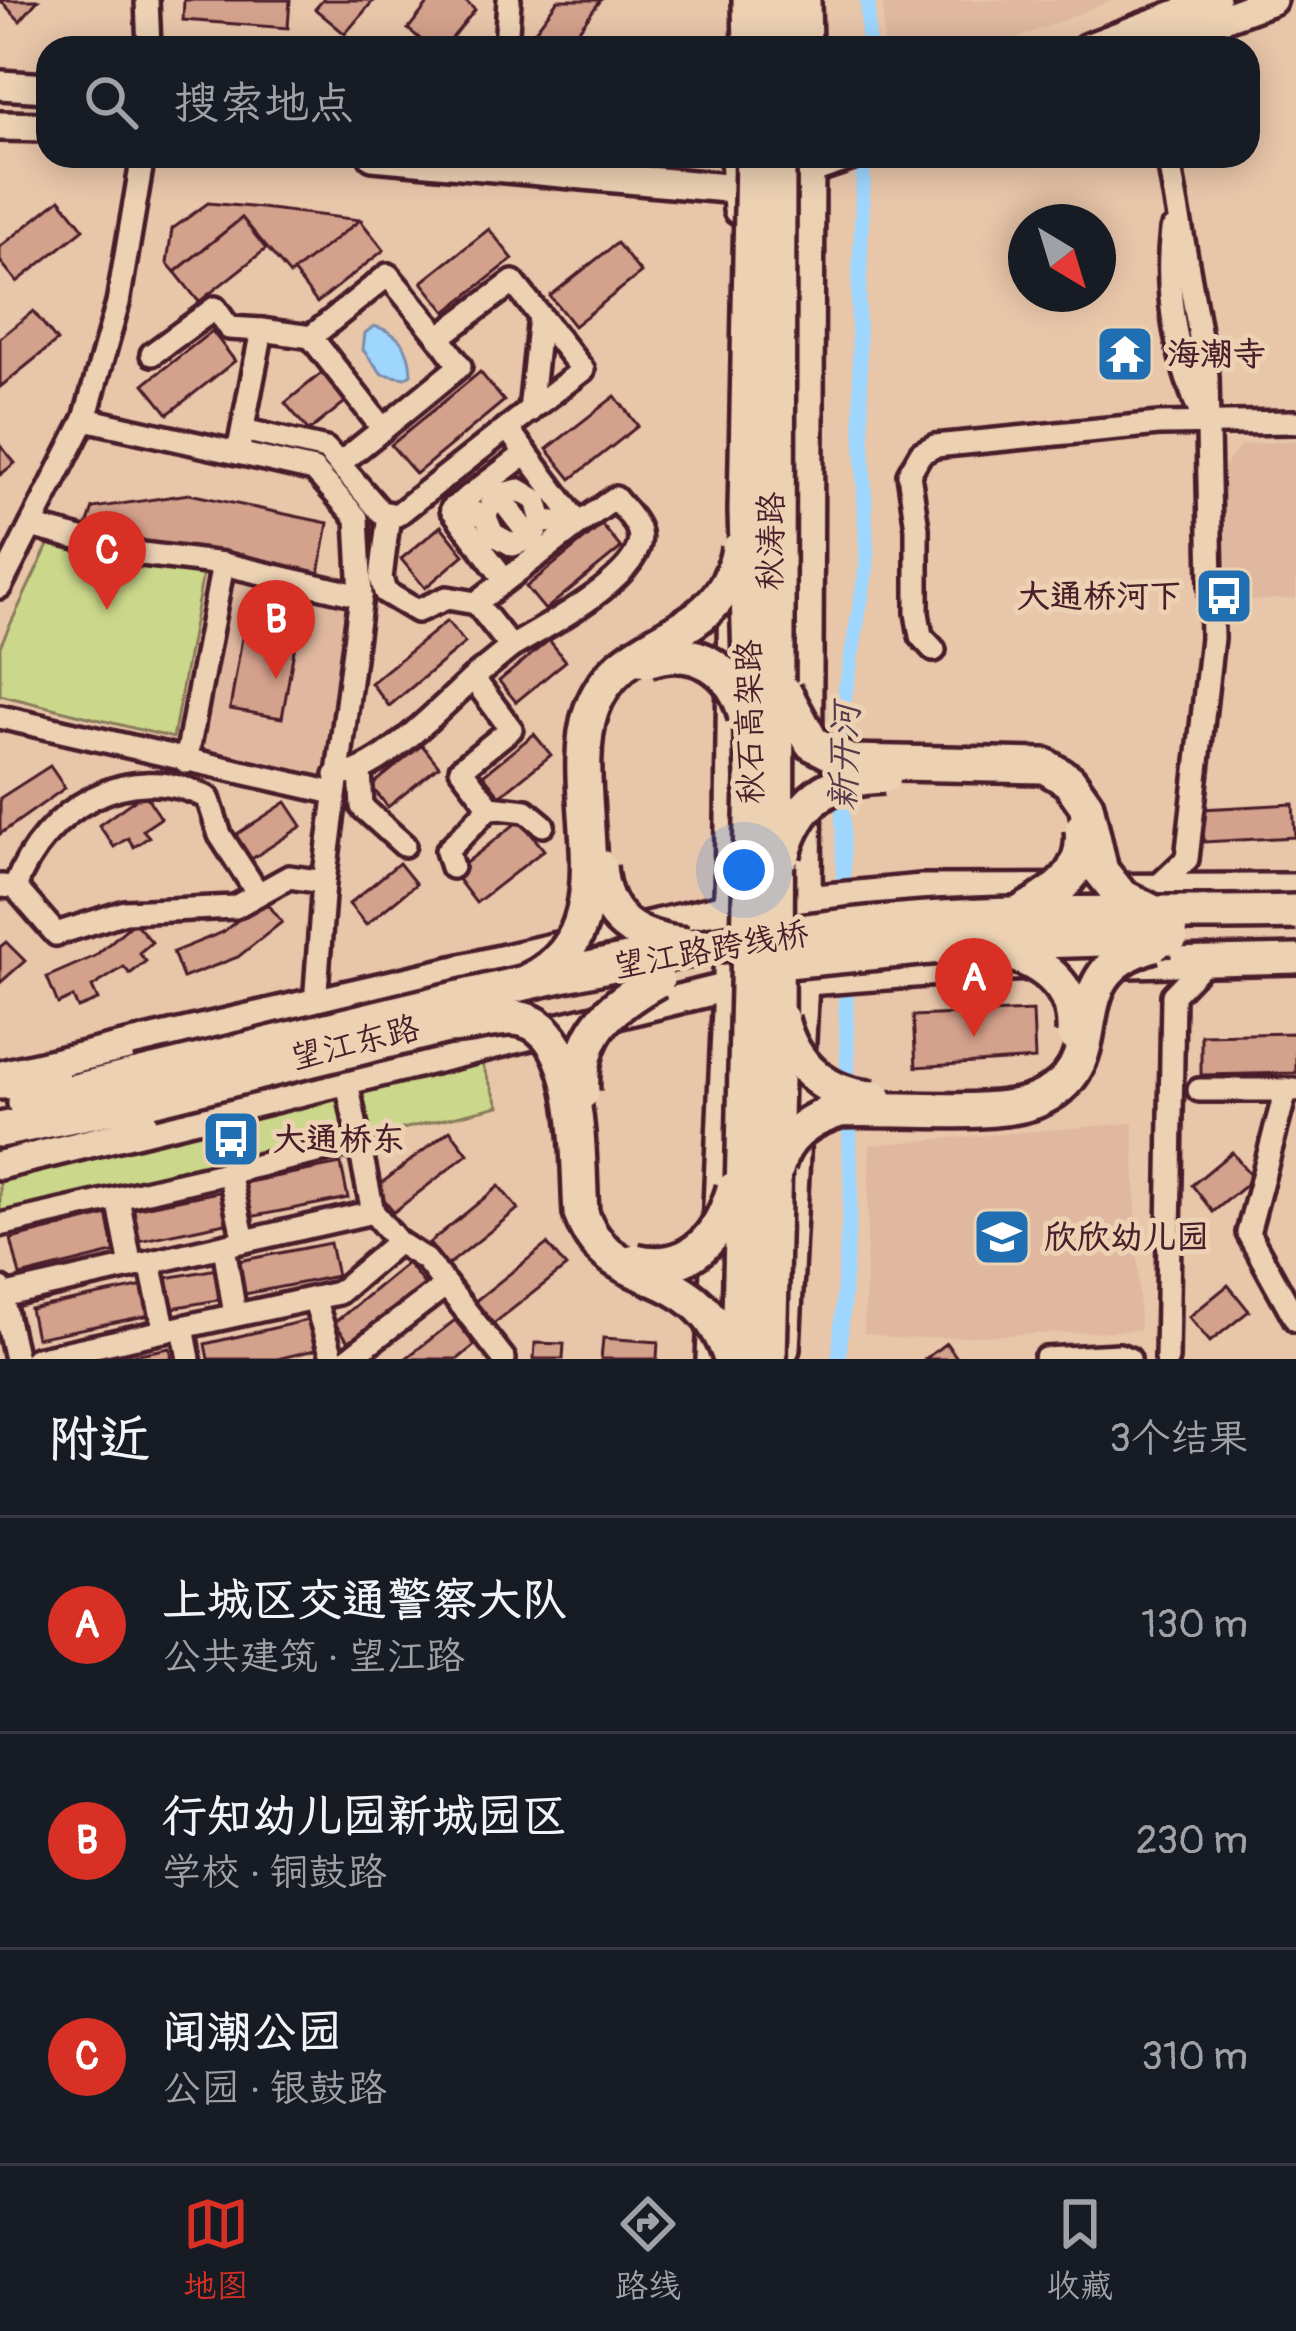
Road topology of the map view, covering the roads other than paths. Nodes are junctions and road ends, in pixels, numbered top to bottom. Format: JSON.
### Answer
{"nodes":[{"id":1,"x":147,"y":0,"type":"edge"},
{"id":2,"x":508,"y":0,"type":"edge"},
{"id":3,"x":737,"y":0,"type":"edge"},
{"id":4,"x":750,"y":0,"type":"edge"},
{"id":5,"x":778,"y":0,"type":"edge"},
{"id":6,"x":806,"y":0,"type":"edge"},
{"id":7,"x":1215,"y":0,"type":"edge"},
{"id":8,"x":1272,"y":0,"type":"edge"},
{"id":9,"x":148,"y":36,"type":"edge"},
{"id":10,"x":506,"y":36,"type":"edge"},
{"id":11,"x":736,"y":36,"type":"edge"},
{"id":12,"x":751,"y":36,"type":"edge"},
{"id":13,"x":778,"y":36,"type":"edge"},
{"id":14,"x":807,"y":36,"type":"edge"},
{"id":15,"x":1160,"y":36,"type":"edge"},
{"id":16,"x":1167,"y":36,"type":"edge"},
{"id":17,"x":0,"y":85,"type":"edge"},
{"id":18,"x":36,"y":87,"type":"edge"},
{"id":19,"x":0,"y":126,"type":"edge"},
{"id":20,"x":36,"y":127,"type":"edge"},
{"id":21,"x":141,"y":168,"type":"edge"},
{"id":22,"x":505,"y":168,"type":"edge"},
{"id":23,"x":736,"y":168,"type":"edge"},
{"id":24,"x":753,"y":168,"type":"edge"},
{"id":25,"x":778,"y":168,"type":"edge"},
{"id":26,"x":796,"y":168,"type":"edge"},
{"id":27,"x":810,"y":168,"type":"edge"},
{"id":28,"x":1169,"y":168,"type":"edge"},
{"id":29,"x":737,"y":189,"type":"junction"},
{"id":30,"x":540,"y":316,"type":"junction"},
{"id":31,"x":262,"y":330,"type":"junction"},
{"id":32,"x":310,"y":337,"type":"junction"},
{"id":33,"x":439,"y":337,"type":"junction"},
{"id":34,"x":152,"y":354,"type":"dead end"},
{"id":35,"x":530,"y":411,"type":"junction"},
{"id":36,"x":85,"y":419,"type":"junction"},
{"id":37,"x":1296,"y":422,"type":"edge"},
{"id":38,"x":1207,"y":427,"type":"junction"},
{"id":39,"x":507,"y":428,"type":"junction"},
{"id":40,"x":382,"y":429,"type":"junction"},
{"id":41,"x":243,"y":430,"type":"junction"},
{"id":42,"x":238,"y":453,"type":"junction"},
{"id":43,"x":526,"y":453,"type":"junction"},
{"id":44,"x":339,"y":464,"type":"junction"},
{"id":45,"x":452,"y":509,"type":"junction"},
{"id":46,"x":746,"y":512,"type":"junction"},
{"id":47,"x":389,"y":514,"type":"junction"},
{"id":48,"x":485,"y":515,"type":"junction"},
{"id":49,"x":579,"y":524,"type":"junction"},
{"id":50,"x":31,"y":526,"type":"junction"},
{"id":51,"x":537,"y":530,"type":"junction"},
{"id":52,"x":223,"y":564,"type":"junction"},
{"id":53,"x":505,"y":580,"type":"junction"},
{"id":54,"x":0,"y":587,"type":"edge"},
{"id":55,"x":361,"y":596,"type":"junction"},
{"id":56,"x":476,"y":603,"type":"junction"},
{"id":57,"x":512,"y":647,"type":"junction"},
{"id":58,"x":934,"y":650,"type":"dead end"},
{"id":59,"x":778,"y":660,"type":"junction"},
{"id":60,"x":473,"y":678,"type":"junction"},
{"id":61,"x":0,"y":717,"type":"edge"},
{"id":62,"x":752,"y":747,"type":"junction"},
{"id":63,"x":193,"y":763,"type":"junction"},
{"id":64,"x":360,"y":771,"type":"junction"},
{"id":65,"x":335,"y":784,"type":"junction"},
{"id":66,"x":196,"y":792,"type":"junction"},
{"id":67,"x":490,"y":807,"type":"junction"},
{"id":68,"x":543,"y":825,"type":"dead end"},
{"id":69,"x":404,"y":845,"type":"dead end"},
{"id":70,"x":1187,"y":860,"type":"junction"},
{"id":71,"x":452,"y":867,"type":"dead end"},
{"id":72,"x":777,"y":879,"type":"junction"},
{"id":73,"x":324,"y":882,"type":"junction"},
{"id":74,"x":7,"y":886,"type":"edge"},
{"id":75,"x":1296,"y":888,"type":"edge"},
{"id":76,"x":1215,"y":890,"type":"junction"},
{"id":77,"x":257,"y":892,"type":"junction"},
{"id":78,"x":815,"y":899,"type":"junction"},
{"id":79,"x":1156,"y":902,"type":"junction"},
{"id":80,"x":730,"y":907,"type":"junction"},
{"id":81,"x":1296,"y":912,"type":"edge"},
{"id":82,"x":1015,"y":916,"type":"junction"},
{"id":83,"x":1296,"y":934,"type":"edge"},
{"id":84,"x":971,"y":943,"type":"junction"},
{"id":85,"x":719,"y":947,"type":"junction"},
{"id":86,"x":1197,"y":950,"type":"junction"},
{"id":87,"x":1296,"y":959,"type":"edge"},
{"id":88,"x":1129,"y":965,"type":"junction"},
{"id":89,"x":814,"y":977,"type":"junction"},
{"id":90,"x":657,"y":980,"type":"junction"},
{"id":91,"x":728,"y":987,"type":"junction"},
{"id":92,"x":512,"y":988,"type":"junction"},
{"id":93,"x":1173,"y":995,"type":"junction"},
{"id":94,"x":776,"y":1002,"type":"junction"},
{"id":95,"x":315,"y":1004,"type":"junction"},
{"id":96,"x":447,"y":1026,"type":"junction"},
{"id":97,"x":0,"y":1080,"type":"edge"},
{"id":98,"x":347,"y":1082,"type":"junction"},
{"id":99,"x":139,"y":1084,"type":"junction"},
{"id":100,"x":1199,"y":1090,"type":"dead end"},
{"id":101,"x":1291,"y":1090,"type":"edge"},
{"id":102,"x":0,"y":1108,"type":"edge"},
{"id":103,"x":0,"y":1130,"type":"edge"},
{"id":104,"x":361,"y":1142,"type":"junction"},
{"id":105,"x":0,"y":1165,"type":"edge"},
{"id":106,"x":229,"y":1172,"type":"junction"},
{"id":107,"x":758,"y":1176,"type":"junction"},
{"id":108,"x":118,"y":1198,"type":"junction"},
{"id":109,"x":374,"y":1212,"type":"junction"},
{"id":110,"x":0,"y":1226,"type":"edge"},
{"id":111,"x":398,"y":1242,"type":"junction"},
{"id":112,"x":234,"y":1244,"type":"junction"},
{"id":113,"x":141,"y":1265,"type":"junction"},
{"id":114,"x":446,"y":1285,"type":"junction"},
{"id":115,"x":1,"y":1292,"type":"edge"},
{"id":116,"x":314,"y":1298,"type":"junction"},
{"id":117,"x":236,"y":1315,"type":"junction"},
{"id":118,"x":1296,"y":1320,"type":"edge"},
{"id":119,"x":174,"y":1329,"type":"junction"},
{"id":120,"x":498,"y":1357,"type":"edge"},
{"id":121,"x":16,"y":1359,"type":"edge"},
{"id":122,"x":36,"y":1359,"type":"edge"},
{"id":123,"x":190,"y":1359,"type":"edge"},
{"id":124,"x":333,"y":1359,"type":"edge"},
{"id":125,"x":348,"y":1359,"type":"edge"},
{"id":126,"x":711,"y":1359,"type":"edge"},
{"id":127,"x":735,"y":1359,"type":"edge"},
{"id":128,"x":769,"y":1359,"type":"edge"},
{"id":129,"x":784,"y":1359,"type":"edge"},
{"id":130,"x":1045,"y":1359,"type":"edge"},
{"id":131,"x":1129,"y":1359,"type":"edge"},
{"id":132,"x":1167,"y":1359,"type":"edge"}],
"edges":[{"from":1,"to":9,"type":"street"},
{"from":2,"to":10,"type":"street"},
{"from":3,"to":11,"type":"main road"},
{"from":4,"to":12,"type":"highway"},
{"from":5,"to":13,"type":"highway"},
{"from":6,"to":14,"type":"main road"},
{"from":7,"to":15,"type":"main road"},
{"from":8,"to":16,"type":"main road"},
{"from":17,"to":18,"type":"main road"},
{"from":19,"to":20,"type":"main road"},
{"from":21,"to":36,"type":"street"},
{"from":22,"to":29,"type":"main road"},
{"from":23,"to":29,"type":"main road","name":"秋涛路"},
{"from":24,"to":46,"type":"highway","name":"秋石高架路","bridge":true},
{"from":25,"to":59,"type":"highway","name":"秋石高架路","bridge":true},
{"from":26,"to":29,"type":"main road"},
{"from":27,"to":78,"type":"main road","name":"秋涛路"},
{"from":28,"to":38,"type":"street"},
{"from":29,"to":80,"type":"main road","name":"秋涛路"},
{"from":30,"to":33,"type":"street"},
{"from":30,"to":35,"type":"street"},
{"from":30,"to":35,"type":"street"},
{"from":31,"to":32,"type":"street"},
{"from":31,"to":34,"type":"street"},
{"from":31,"to":41,"type":"street"},
{"from":32,"to":33,"type":"street"},
{"from":32,"to":40,"type":"street"},
{"from":33,"to":40,"type":"street"},
{"from":35,"to":39,"type":"street"},
{"from":36,"to":42,"type":"street"},
{"from":36,"to":50,"type":"street"},
{"from":37,"to":38,"type":"street"},
{"from":38,"to":58,"type":"street"},
{"from":38,"to":70,"type":"street"},
{"from":39,"to":43,"type":"street"},
{"from":39,"to":47,"type":"street"},
{"from":40,"to":44,"type":"street"},
{"from":41,"to":42,"type":"street"},
{"from":41,"to":44,"type":"street"},
{"from":42,"to":55,"type":"street"},
{"from":43,"to":45,"type":"street"},
{"from":43,"to":49,"type":"street"},
{"from":44,"to":47,"type":"street"},
{"from":45,"to":48,"type":"street"},
{"from":45,"to":53,"type":"street"},
{"from":46,"to":62,"type":"highway","name":"秋石高架路","bridge":true},
{"from":46,"to":92,"type":"highway","bridge":true},
{"from":47,"to":56,"type":"street"},
{"from":48,"to":51,"type":"street"},
{"from":48,"to":51,"type":"street"},
{"from":49,"to":51,"type":"street"},
{"from":49,"to":53,"type":"street"},
{"from":49,"to":57,"type":"street"},
{"from":50,"to":52,"type":"street"},
{"from":50,"to":54,"type":"street"},
{"from":52,"to":55,"type":"street"},
{"from":52,"to":63,"type":"street"},
{"from":53,"to":56,"type":"street"},
{"from":55,"to":65,"type":"street"},
{"from":56,"to":57,"type":"street"},
{"from":57,"to":60,"type":"street"},
{"from":59,"to":72,"type":"highway","name":"秋石高架路","bridge":true},
{"from":59,"to":79,"type":"highway","bridge":true},
{"from":60,"to":64,"type":"street"},
{"from":60,"to":67,"type":"street"},
{"from":61,"to":63,"type":"street"},
{"from":62,"to":85,"type":"highway","bridge":true},
{"from":62,"to":107,"type":"highway","name":"秋石高架路","bridge":true},
{"from":63,"to":65,"type":"street"},
{"from":63,"to":66,"type":"street"},
{"from":64,"to":65,"type":"street"},
{"from":64,"to":69,"type":"street"},
{"from":65,"to":73,"type":"street"},
{"from":66,"to":74,"type":"street"},
{"from":66,"to":77,"type":"street"},
{"from":67,"to":68,"type":"street"},
{"from":67,"to":71,"type":"street"},
{"from":70,"to":76,"type":"street"},
{"from":70,"to":79,"type":"street"},
{"from":72,"to":82,"type":"highway","bridge":true},
{"from":72,"to":94,"type":"highway","name":"秋石高架路","bridge":true},
{"from":73,"to":77,"type":"street"},
{"from":73,"to":95,"type":"street"},
{"from":74,"to":77,"type":"street"},
{"from":75,"to":76,"type":"main road","name":"望江东路"},
{"from":76,"to":79,"type":"main road","name":"望江东路"},
{"from":78,"to":79,"type":"main road","name":"望江东路"},
{"from":78,"to":80,"type":"main road","name":"望江东路"},
{"from":78,"to":89,"type":"main road","name":"秋涛路"},
{"from":79,"to":81,"type":"highway","name":"望江路跨线桥","bridge":true},
{"from":79,"to":82,"type":"highway","name":"望江路跨线桥","bridge":true},
{"from":80,"to":91,"type":"main road","name":"秋涛路"},
{"from":80,"to":95,"type":"main road","name":"望江东路"},
{"from":82,"to":85,"type":"highway","name":"望江路跨线桥","bridge":true},
{"from":83,"to":86,"type":"highway","name":"望江路跨线桥"},
{"from":84,"to":86,"type":"highway","name":"望江路跨线桥","bridge":true},
{"from":84,"to":90,"type":"highway","name":"望江路跨线桥","bridge":true},
{"from":84,"to":94,"type":"highway","bridge":true},
{"from":85,"to":92,"type":"highway","name":"望江路跨线桥","bridge":true},
{"from":86,"to":87,"type":"main road","name":"望江东路"},
{"from":86,"to":88,"type":"main road","name":"望江东路"},
{"from":86,"to":93,"type":"street"},
{"from":86,"to":107,"type":"highway","bridge":true},
{"from":88,"to":89,"type":"main road","name":"望江东路"},
{"from":88,"to":93,"type":"street"},
{"from":89,"to":91,"type":"main road","name":"望江东路"},
{"from":89,"to":129,"type":"main road","name":"秋涛路"},
{"from":90,"to":96,"type":"highway","name":"望江路跨线桥","bridge":true},
{"from":90,"to":107,"type":"highway","bridge":true},
{"from":91,"to":98,"type":"main road","name":"望江东路"},
{"from":91,"to":126,"type":"main road","name":"秋涛路"},
{"from":92,"to":99,"type":"highway","name":"望江路跨线桥","bridge":true},
{"from":93,"to":132,"type":"street"},
{"from":94,"to":107,"type":"highway","name":"秋石高架路","bridge":true},
{"from":95,"to":97,"type":"main road","name":"望江东路"},
{"from":96,"to":99,"type":"highway","name":"望江路跨线桥","bridge":true},
{"from":96,"to":127,"type":"highway","bridge":true},
{"from":97,"to":99,"type":"highway"},
{"from":98,"to":104,"type":"street"},
{"from":98,"to":105,"type":"main road","name":"望江东路"},
{"from":99,"to":102,"type":"highway"},
{"from":99,"to":103,"type":"highway"},
{"from":100,"to":101,"type":"street"},
{"from":101,"to":118,"type":"street"},
{"from":104,"to":106,"type":"street"},
{"from":104,"to":109,"type":"street"},
{"from":106,"to":108,"type":"street"},
{"from":106,"to":112,"type":"street"},
{"from":107,"to":127,"type":"highway","name":"秋石高架路","bridge":true},
{"from":107,"to":128,"type":"highway","name":"秋石高架路","bridge":true},
{"from":108,"to":110,"type":"street"},
{"from":108,"to":113,"type":"street"},
{"from":109,"to":111,"type":"street"},
{"from":109,"to":112,"type":"street"},
{"from":111,"to":114,"type":"street"},
{"from":111,"to":116,"type":"street"},
{"from":112,"to":113,"type":"street"},
{"from":112,"to":117,"type":"street"},
{"from":113,"to":115,"type":"street"},
{"from":113,"to":119,"type":"street"},
{"from":114,"to":120,"type":"street"},
{"from":114,"to":125,"type":"street"},
{"from":115,"to":121,"type":"street"},
{"from":116,"to":117,"type":"street"},
{"from":116,"to":124,"type":"street"},
{"from":117,"to":119,"type":"street"},
{"from":119,"to":122,"type":"street"},
{"from":119,"to":123,"type":"street"},
{"from":130,"to":131,"type":"street"}]}
